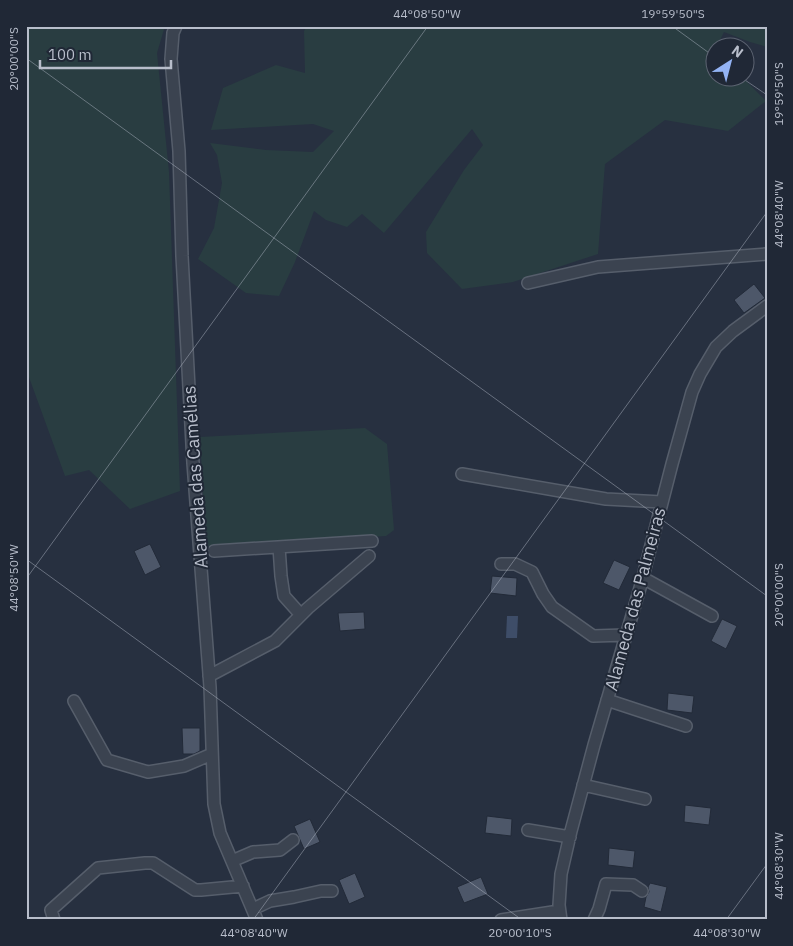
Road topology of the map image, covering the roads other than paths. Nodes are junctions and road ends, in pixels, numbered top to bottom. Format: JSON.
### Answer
{"nodes":[{"id":1,"x":176,"y":26,"type":"edge"},
{"id":2,"x":767,"y":254,"type":"edge"},
{"id":3,"x":528,"y":283,"type":"dead end"},
{"id":4,"x":767,"y":306,"type":"edge"},
{"id":5,"x":462,"y":474,"type":"dead end"},
{"id":6,"x":662,"y":502,"type":"junction"},
{"id":7,"x":372,"y":541,"type":"dead end"},
{"id":8,"x":279,"y":547,"type":"junction"},
{"id":9,"x":214,"y":551,"type":"dead end"},
{"id":10,"x":368,"y":556,"type":"dead end"},
{"id":11,"x":501,"y":564,"type":"dead end"},
{"id":12,"x":643,"y":578,"type":"junction"},
{"id":13,"x":301,"y":615,"type":"junction"},
{"id":14,"x":712,"y":616,"type":"dead end"},
{"id":15,"x":626,"y":635,"type":"junction"},
{"id":16,"x":209,"y":676,"type":"junction"},
{"id":17,"x":607,"y":700,"type":"junction"},
{"id":18,"x":74,"y":701,"type":"dead end"},
{"id":19,"x":686,"y":726,"type":"dead end"},
{"id":20,"x":212,"y":754,"type":"junction"},
{"id":21,"x":583,"y":785,"type":"junction"},
{"id":22,"x":645,"y":799,"type":"dead end"},
{"id":23,"x":528,"y":830,"type":"dead end"},
{"id":24,"x":570,"y":836,"type":"junction"},
{"id":25,"x":293,"y":840,"type":"dead end"},
{"id":26,"x":232,"y":861,"type":"junction"},
{"id":27,"x":243,"y":886,"type":"junction"},
{"id":28,"x":332,"y":891,"type":"dead end"},
{"id":29,"x":642,"y":891,"type":"dead end"},
{"id":30,"x":253,"y":909,"type":"junction"},
{"id":31,"x":560,"y":915,"type":"edge"},
{"id":32,"x":54,"y":920,"type":"edge"},
{"id":33,"x":257,"y":920,"type":"edge"},
{"id":34,"x":501,"y":920,"type":"edge"},
{"id":35,"x":594,"y":920,"type":"edge"}],
"edges":[{"from":1,"to":16,"type":"street","name":"Alameda das Camélias"},
{"from":2,"to":3,"type":"street"},
{"from":4,"to":6,"type":"street","name":"Alameda das Palmeiras"},
{"from":5,"to":6,"type":"street"},
{"from":6,"to":12,"type":"street","name":"Alameda das Palmeiras"},
{"from":7,"to":8,"type":"street"},
{"from":8,"to":9,"type":"street"},
{"from":8,"to":13,"type":"street"},
{"from":10,"to":13,"type":"street"},
{"from":11,"to":15,"type":"street"},
{"from":12,"to":14,"type":"street"},
{"from":12,"to":15,"type":"street","name":"Alameda das Palmeiras"},
{"from":13,"to":16,"type":"street"},
{"from":15,"to":17,"type":"street","name":"Alameda das Palmeiras"},
{"from":16,"to":20,"type":"street","name":"Alameda das Camélias"},
{"from":17,"to":19,"type":"street"},
{"from":17,"to":21,"type":"street","name":"Alameda das Palmeiras"},
{"from":18,"to":20,"type":"street"},
{"from":20,"to":26,"type":"street","name":"Alameda das Camélias"},
{"from":21,"to":22,"type":"street"},
{"from":21,"to":24,"type":"street","name":"Alameda das Palmeiras"},
{"from":23,"to":24,"type":"street"},
{"from":24,"to":31,"type":"street","name":"Alameda das Palmeiras"},
{"from":25,"to":26,"type":"street"},
{"from":26,"to":27,"type":"street","name":"Alameda das Camélias"},
{"from":27,"to":30,"type":"street","name":"Alameda das Camélias"},
{"from":27,"to":32,"type":"street"},
{"from":28,"to":30,"type":"street"},
{"from":29,"to":35,"type":"street"},
{"from":30,"to":33,"type":"street","name":"Alameda das Camélias"},
{"from":31,"to":34,"type":"street"}]}
